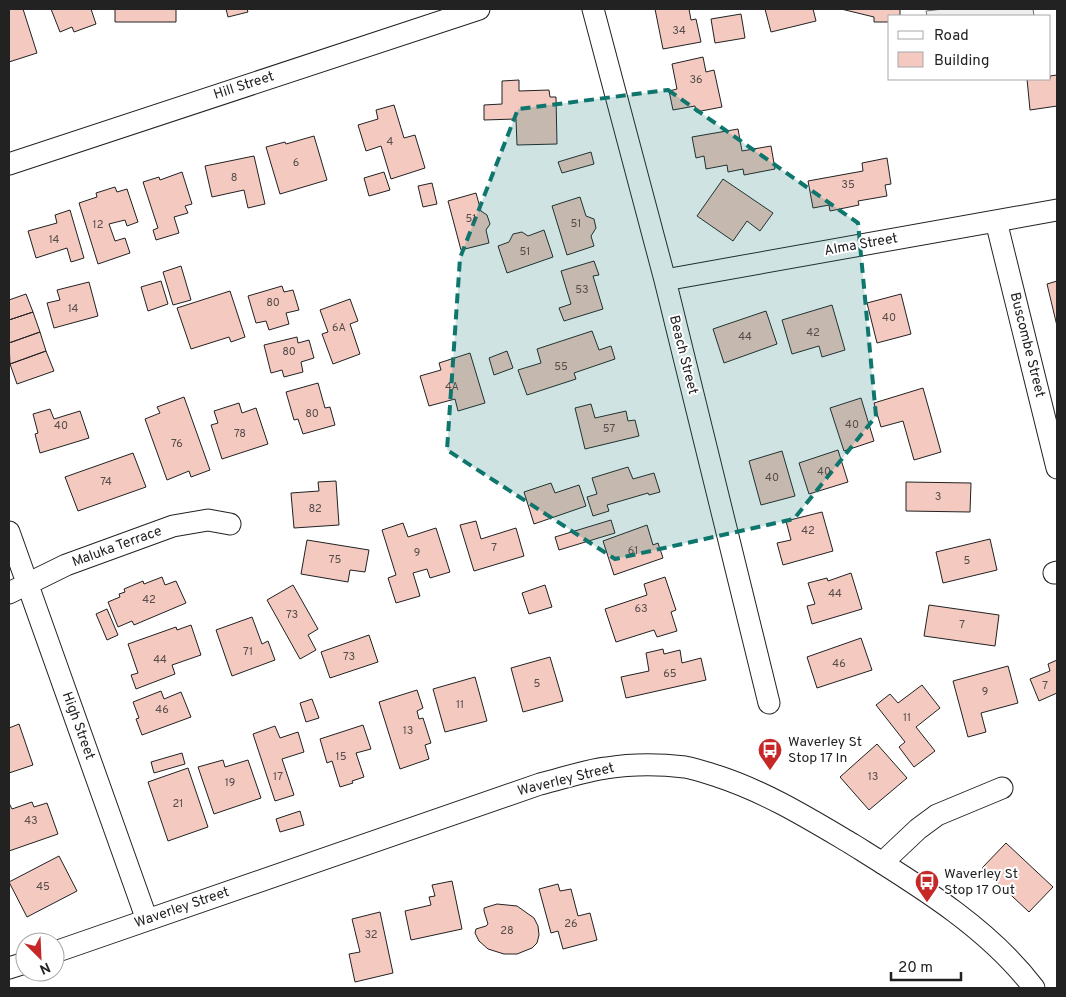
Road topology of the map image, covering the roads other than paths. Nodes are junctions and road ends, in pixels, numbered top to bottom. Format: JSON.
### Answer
{"nodes":[{"id":1,"x":480,"y":9,"type":"edge"},
{"id":2,"x":593,"y":9,"type":"edge"},
{"id":3,"x":9,"y":164,"type":"edge"},
{"id":4,"x":1057,"y":210,"type":"edge"},
{"id":5,"x":996,"y":221,"type":"junction"},
{"id":6,"x":665,"y":280,"type":"junction"},
{"id":7,"x":1057,"y":468,"type":"edge"},
{"id":8,"x":230,"y":524,"type":"dead end"},
{"id":9,"x":9,"y":532,"type":"edge"},
{"id":10,"x":18,"y":589,"type":"edge"},
{"id":11,"x":769,"y":703,"type":"dead end"},
{"id":12,"x":1002,"y":788,"type":"dead end"},
{"id":13,"x":882,"y":863,"type":"junction"},
{"id":14,"x":147,"y":920,"type":"junction"},
{"id":15,"x":65,"y":949,"type":"edge"},
{"id":16,"x":1034,"y":988,"type":"edge"}],
"edges":[{"from":1,"to":3,"type":"street","name":"Hill Street"},
{"from":2,"to":6,"type":"street","name":"Beach Street"},
{"from":4,"to":5,"type":"street","name":"Alma Street"},
{"from":5,"to":6,"type":"street","name":"Alma Street"},
{"from":5,"to":7,"type":"street","name":"Buscombe Street"},
{"from":6,"to":11,"type":"street","name":"Beach Street"},
{"from":8,"to":10,"type":"street","name":"Maluka Terrace"},
{"from":9,"to":10,"type":"street","name":"High Street"},
{"from":10,"to":14,"type":"street","name":"High Street"},
{"from":12,"to":13,"type":"street"},
{"from":13,"to":14,"type":"street","name":"Waverley Street"},
{"from":13,"to":16,"type":"street","name":"Waverley Street"},
{"from":14,"to":15,"type":"street","name":"Waverley Street"}]}
